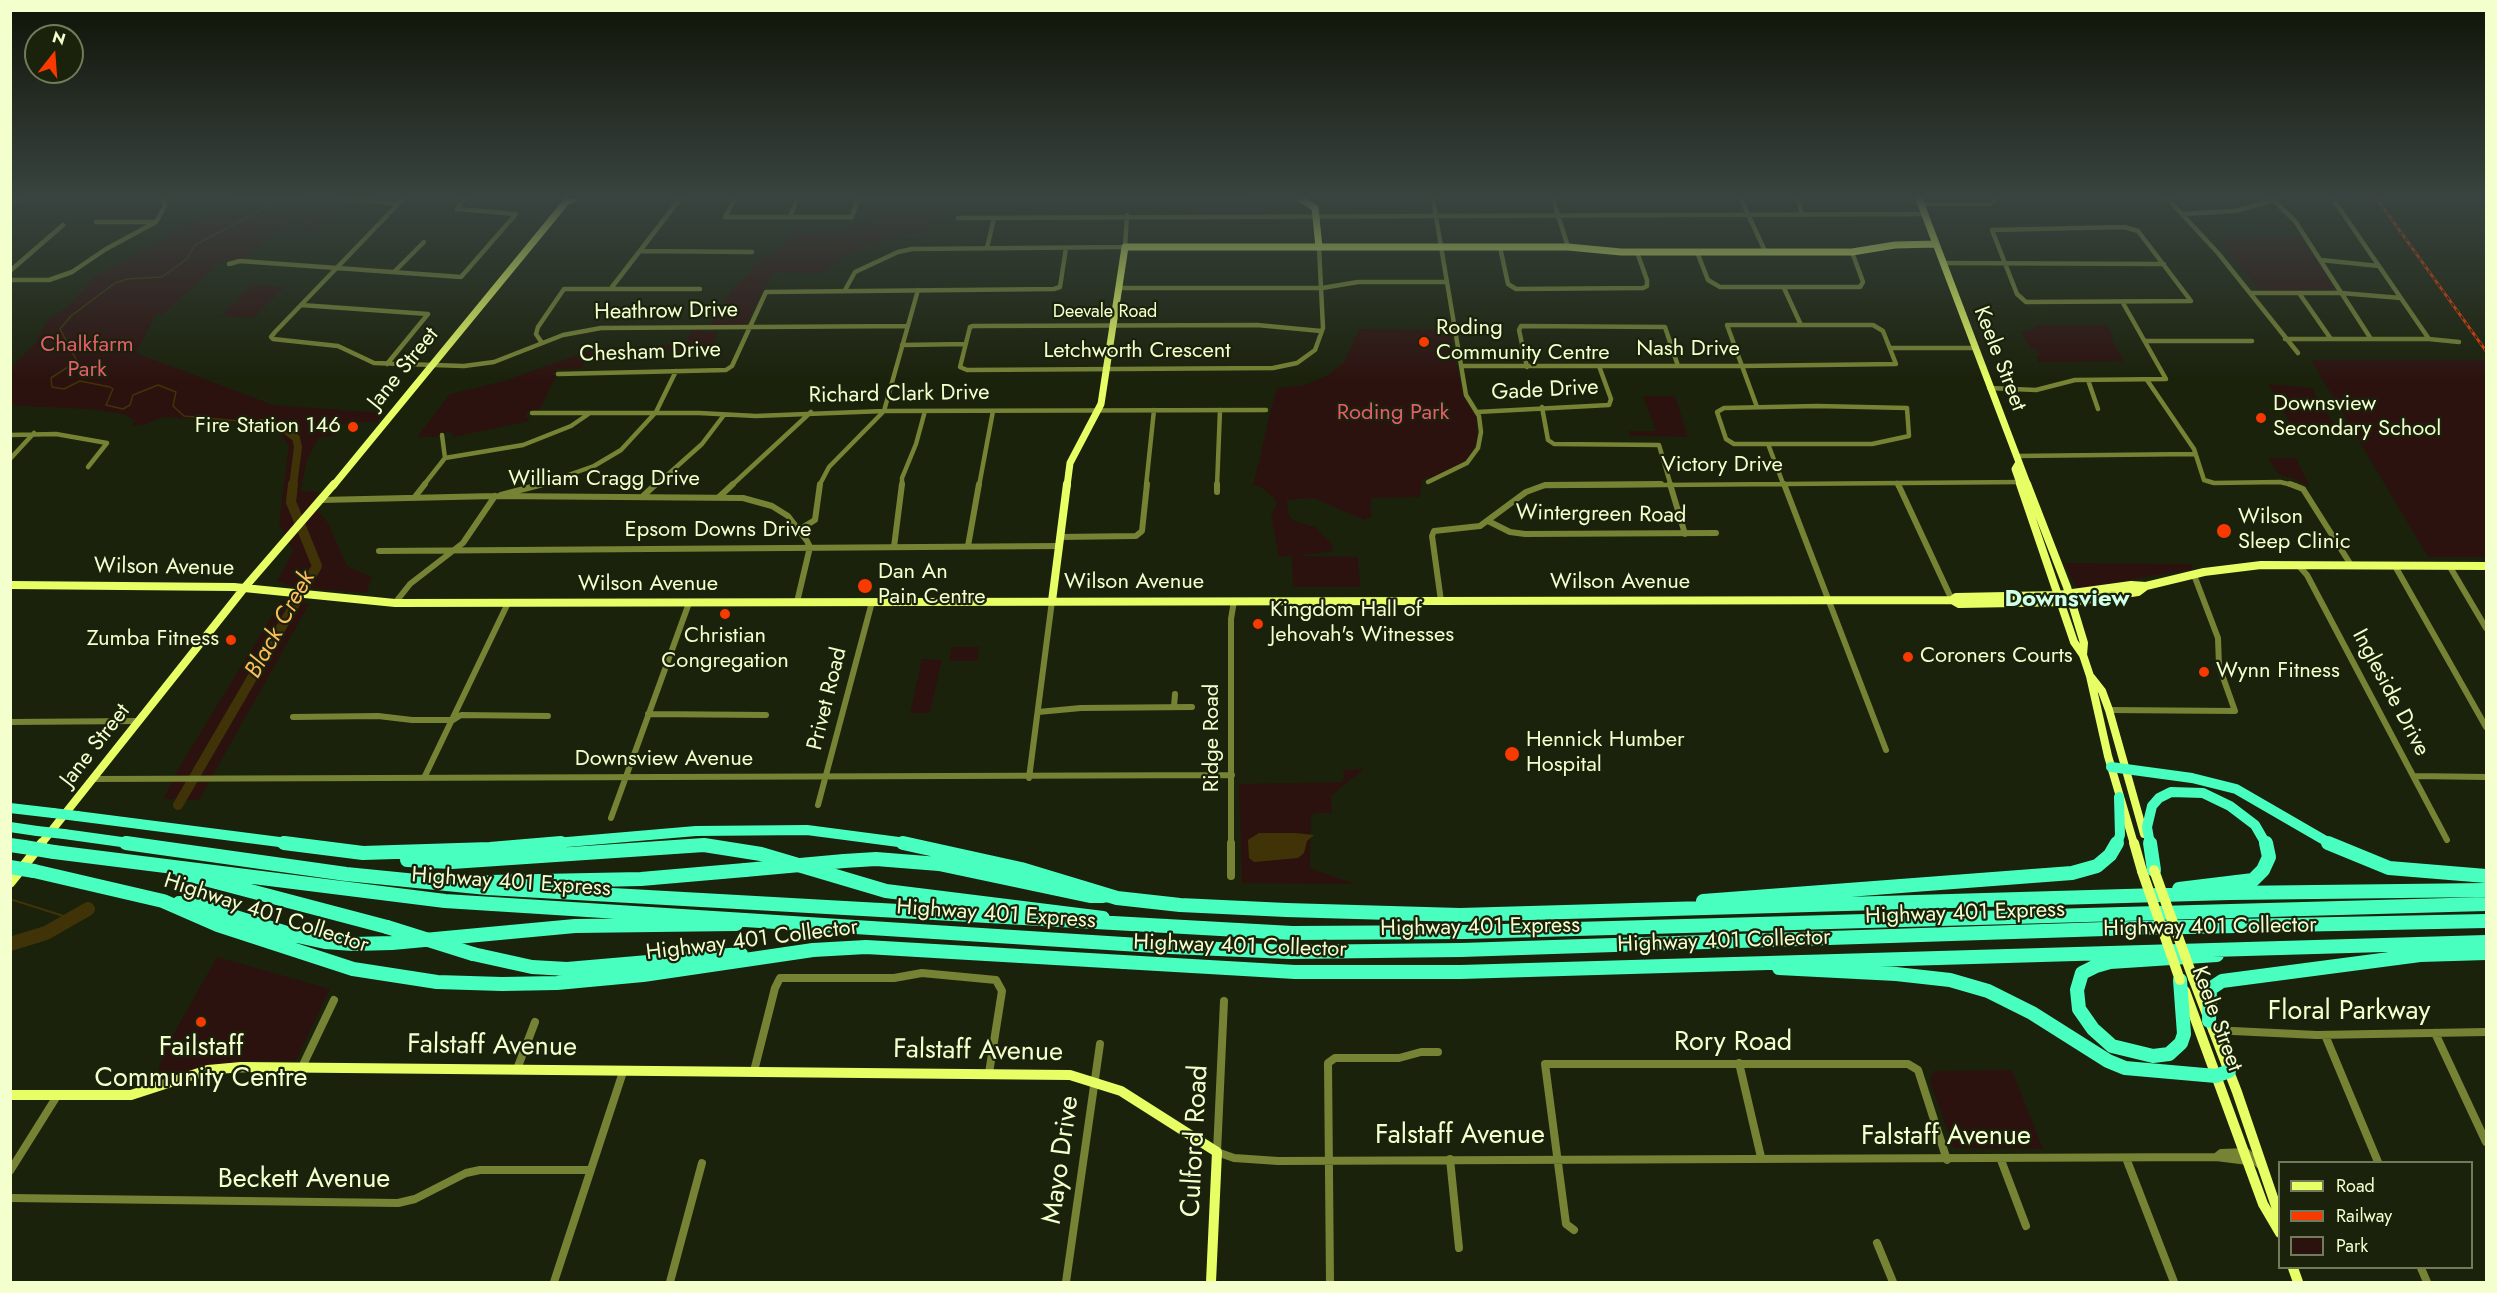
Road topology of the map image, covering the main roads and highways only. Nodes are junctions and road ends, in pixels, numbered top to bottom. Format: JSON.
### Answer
{"nodes":[{"id":1,"x":519,"y":259,"type":"edge"},
{"id":2,"x":1124,"y":259,"type":"edge"},
{"id":3,"x":1941,"y":259,"type":"edge"},
{"id":4,"x":2024,"y":482,"type":"junction"},
{"id":5,"x":2042,"y":532,"type":"junction"},
{"id":6,"x":291,"y":536,"type":"joint"},
{"id":7,"x":271,"y":560,"type":"joint"},
{"id":8,"x":2298,"y":565,"type":"joint"},
{"id":9,"x":2487,"y":566,"type":"edge"},
{"id":10,"x":2194,"y":575,"type":"joint"},
{"id":11,"x":10,"y":585,"type":"edge"},
{"id":12,"x":2146,"y":586,"type":"joint"},
{"id":13,"x":60,"y":587,"type":"junction"},
{"id":14,"x":10,"y":590,"type":"edge"},
{"id":15,"x":247,"y":590,"type":"junction"},
{"id":16,"x":2059,"y":598,"type":"junction"},
{"id":17,"x":2070,"y":598,"type":"junction"},
{"id":18,"x":1052,"y":601,"type":"junction"},
{"id":19,"x":2083,"y":655,"type":"junction"},
{"id":20,"x":2090,"y":676,"type":"junction"},
{"id":21,"x":2111,"y":767,"type":"junction"},
{"id":22,"x":2127,"y":769,"type":"junction"},
{"id":23,"x":2119,"y":797,"type":"junction"},
{"id":24,"x":10,"y":808,"type":"edge"},
{"id":25,"x":10,"y":827,"type":"edge"},
{"id":26,"x":10,"y":845,"type":"edge"},
{"id":27,"x":363,"y":853,"type":"junction"},
{"id":28,"x":159,"y":866,"type":"junction"},
{"id":29,"x":10,"y":867,"type":"edge"},
{"id":30,"x":2148,"y":870,"type":"junction"},
{"id":31,"x":2487,"y":876,"type":"edge"},
{"id":32,"x":10,"y":883,"type":"edge"},
{"id":33,"x":440,"y":883,"type":"junction"},
{"id":34,"x":2487,"y":890,"type":"edge"},
{"id":35,"x":1109,"y":896,"type":"junction"},
{"id":36,"x":2143,"y":896,"type":"junction"},
{"id":37,"x":163,"y":901,"type":"junction"},
{"id":38,"x":2487,"y":904,"type":"edge"},
{"id":39,"x":1670,"y":908,"type":"junction"},
{"id":40,"x":763,"y":921,"type":"junction"},
{"id":41,"x":2487,"y":921,"type":"edge"},
{"id":42,"x":1137,"y":925,"type":"junction"},
{"id":43,"x":2487,"y":942,"type":"edge"},
{"id":44,"x":2299,"y":947,"type":"junction"},
{"id":45,"x":813,"y":950,"type":"junction"},
{"id":46,"x":2487,"y":953,"type":"edge"},
{"id":47,"x":1749,"y":963,"type":"junction"},
{"id":48,"x":2187,"y":979,"type":"junction"},
{"id":49,"x":2211,"y":1026,"type":"junction"},
{"id":50,"x":2223,"y":1074,"type":"junction"},
{"id":51,"x":10,"y":1095,"type":"edge"},
{"id":52,"x":1217,"y":1152,"type":"joint"},
{"id":53,"x":2278,"y":1212,"type":"edge"},
{"id":54,"x":2278,"y":1230,"type":"edge"},
{"id":55,"x":1211,"y":1282,"type":"edge"}],
"edges":[{"from":1,"to":6,"type":"main road","name":"Jane Street"},
{"from":2,"to":18,"type":"main road"},
{"from":3,"to":4,"type":"main road","name":"Keele Street"},
{"from":4,"to":5,"type":"main road","name":"Keele Street"},
{"from":4,"to":5,"type":"main road","name":"Keele Street"},
{"from":5,"to":16,"type":"main road","name":"Keele Street"},
{"from":5,"to":17,"type":"main road","name":"Keele Street"},
{"from":6,"to":7,"type":"main road","name":"Jane Street"},
{"from":7,"to":15,"type":"main road","name":"Jane Street"},
{"from":8,"to":9,"type":"main road","name":"Wilson Avenue"},
{"from":8,"to":10,"type":"main road","name":"Wilson Avenue"},
{"from":10,"to":12,"type":"main road","name":"Wilson Avenue"},
{"from":11,"to":13,"type":"main road","name":"Wilson Avenue"},
{"from":12,"to":17,"type":"main road","name":"Wilson Avenue"},
{"from":13,"to":14,"type":"main road","name":"Wilson Avenue"},
{"from":13,"to":15,"type":"main road","name":"Wilson Avenue"},
{"from":15,"to":18,"type":"main road","name":"Wilson Avenue"},
{"from":15,"to":32,"type":"main road","name":"Jane Street"},
{"from":16,"to":17,"type":"main road","name":"Wilson Avenue"},
{"from":16,"to":18,"type":"main road","name":"Wilson Avenue"},
{"from":16,"to":19,"type":"main road","name":"Keele Street"},
{"from":17,"to":19,"type":"main road","name":"Keele Street"},
{"from":19,"to":20,"type":"main road","name":"Keele Street"},
{"from":20,"to":21,"type":"main road","name":"Keele Street"},
{"from":20,"to":22,"type":"main road","name":"Keele Street"},
{"from":21,"to":22,"type":"highway"},
{"from":21,"to":23,"type":"main road","name":"Keele Street"},
{"from":22,"to":30,"type":"main road","name":"Keele Street"},
{"from":22,"to":31,"type":"highway"},
{"from":23,"to":30,"type":"main road","name":"Keele Street"},
{"from":23,"to":39,"type":"highway"},
{"from":24,"to":27,"type":"highway","name":"Highway 401 Collector","bridge":true},
{"from":25,"to":33,"type":"highway","name":"Highway 401 Express","bridge":true},
{"from":26,"to":28,"type":"highway","name":"Highway 401 Express","bridge":true},
{"from":27,"to":35,"type":"highway","name":"Highway 401 Collector"},
{"from":27,"to":42,"type":"highway"},
{"from":28,"to":40,"type":"highway","name":"Highway 401 Express"},
{"from":28,"to":45,"type":"highway","bridge":true},
{"from":29,"to":37,"type":"highway","name":"Highway 401 Collector","bridge":true},
{"from":30,"to":36,"type":"highway"},
{"from":30,"to":48,"type":"main road","name":"Keele Street","bridge":true},
{"from":33,"to":35,"type":"highway","bridge":true},
{"from":33,"to":42,"type":"highway","name":"Highway 401 Express"},
{"from":34,"to":36,"type":"highway","name":"Highway 401 Collector"},
{"from":35,"to":39,"type":"highway","name":"Highway 401 Collector"},
{"from":36,"to":39,"type":"highway","name":"Highway 401 Collector"},
{"from":37,"to":40,"type":"highway"},
{"from":37,"to":45,"type":"highway","name":"Highway 401 Collector"},
{"from":38,"to":42,"type":"highway","name":"Highway 401 Express"},
{"from":40,"to":41,"type":"highway","name":"Highway 401 Express"},
{"from":43,"to":44,"type":"highway","name":"Highway 401 Collector"},
{"from":44,"to":47,"type":"highway","name":"Highway 401 Collector"},
{"from":44,"to":48,"type":"highway"},
{"from":45,"to":47,"type":"highway","name":"Highway 401 Collector"},
{"from":46,"to":49,"type":"highway"},
{"from":47,"to":50,"type":"highway"},
{"from":48,"to":49,"type":"main road","name":"Keele Street"},
{"from":48,"to":50,"type":"main road","name":"Keele Street"},
{"from":49,"to":50,"type":"main road","name":"Keele Street"},
{"from":50,"to":53,"type":"main road","name":"Keele Street"},
{"from":50,"to":54,"type":"main road","name":"Keele Street"},
{"from":51,"to":52,"type":"main road","name":"Falstaff Avenue"},
{"from":52,"to":55,"type":"main road","name":"Culford Road"}]}
